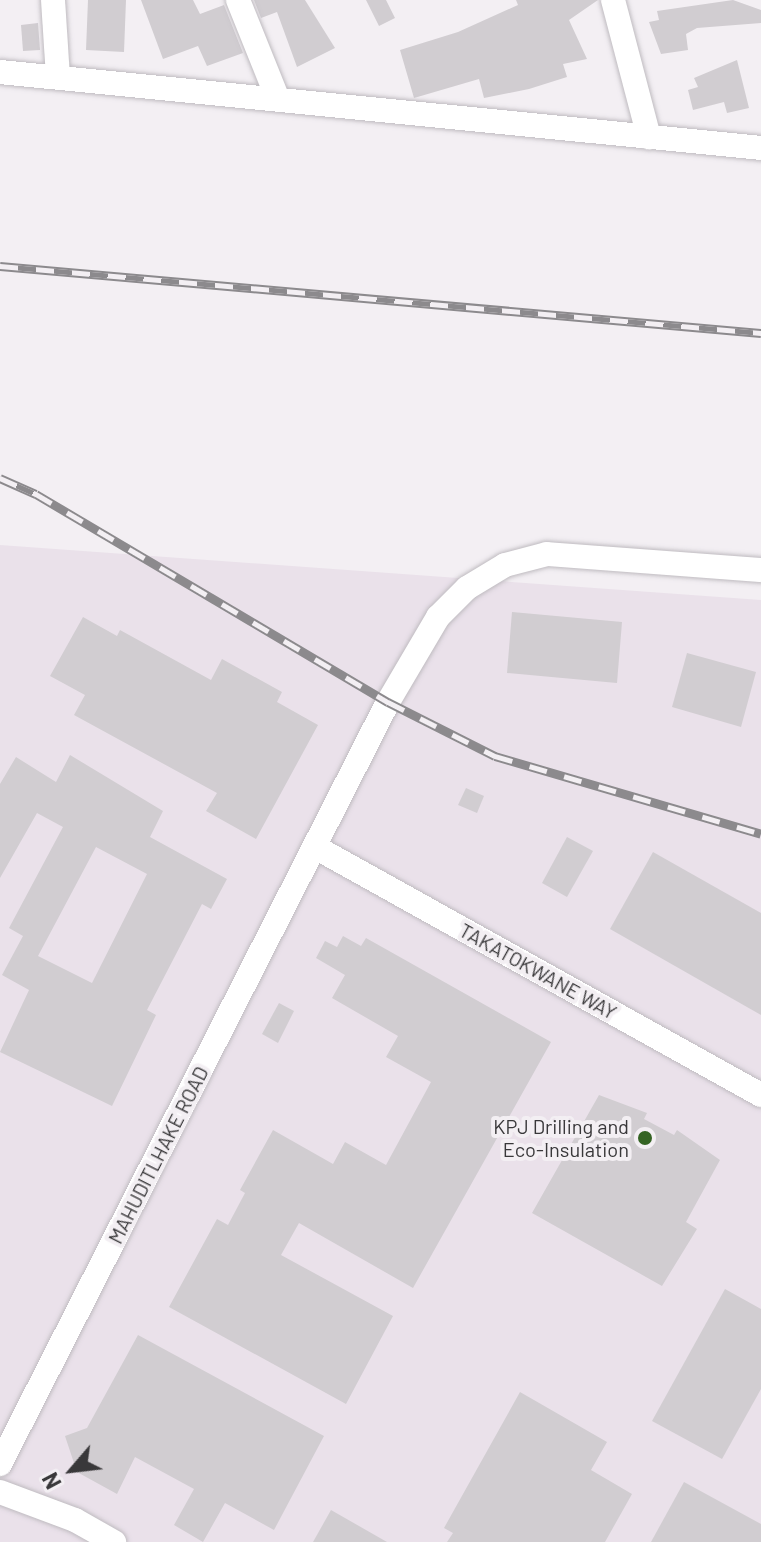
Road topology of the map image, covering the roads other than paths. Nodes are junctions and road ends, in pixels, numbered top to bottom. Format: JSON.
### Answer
{"nodes":[{"id":1,"x":53,"y":0,"type":"edge"},
{"id":2,"x":238,"y":0,"type":"edge"},
{"id":3,"x":616,"y":0,"type":"edge"},
{"id":4,"x":0,"y":72,"type":"edge"},
{"id":5,"x":58,"y":77,"type":"junction"},
{"id":6,"x":277,"y":97,"type":"junction"},
{"id":7,"x":649,"y":137,"type":"junction"},
{"id":8,"x":761,"y":148,"type":"edge"},
{"id":9,"x":761,"y":570,"type":"edge"},
{"id":10,"x":315,"y":847,"type":"junction"},
{"id":11,"x":761,"y":1095,"type":"edge"},
{"id":12,"x":0,"y":1464,"type":"edge"},
{"id":13,"x":0,"y":1492,"type":"edge"},
{"id":14,"x":114,"y":1542,"type":"edge"}],
"edges":[{"from":1,"to":5,"type":"street"},
{"from":2,"to":6,"type":"street"},
{"from":3,"to":7,"type":"street"},
{"from":4,"to":5,"type":"street"},
{"from":5,"to":6,"type":"street"},
{"from":6,"to":7,"type":"street"},
{"from":7,"to":8,"type":"street"},
{"from":9,"to":10,"type":"street","name":"MAHUDITLHAKE ROAD"},
{"from":10,"to":11,"type":"street","name":"TAKATOKWANE WAY"},
{"from":10,"to":12,"type":"street","name":"MAHUDITLHAKE ROAD"},
{"from":13,"to":14,"type":"street"}]}
